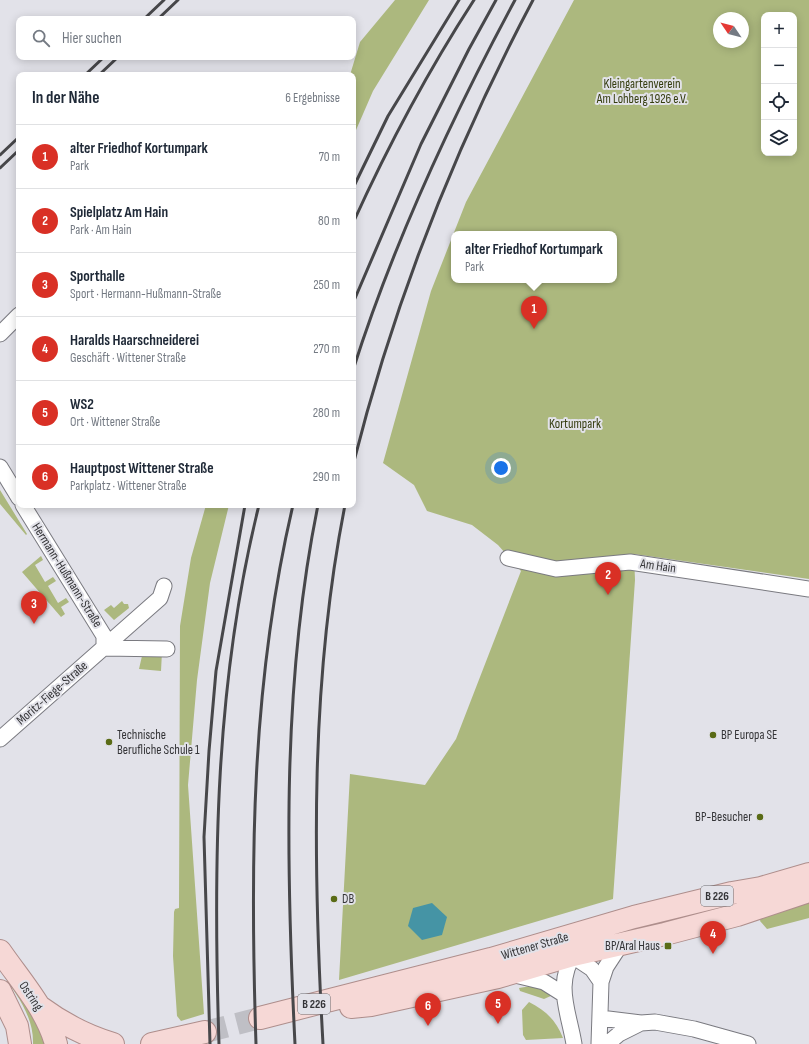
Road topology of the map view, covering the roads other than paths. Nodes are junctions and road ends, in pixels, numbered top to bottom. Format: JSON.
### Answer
{"nodes":[{"id":1,"x":16,"y":319,"type":"edge"},
{"id":2,"x":0,"y":334,"type":"edge"},
{"id":3,"x":0,"y":467,"type":"edge"},
{"id":4,"x":16,"y":493,"type":"edge"},
{"id":5,"x":26,"y":508,"type":"edge"},
{"id":6,"x":508,"y":558,"type":"dead end"},
{"id":7,"x":164,"y":586,"type":"dead end"},
{"id":8,"x":809,"y":589,"type":"edge"},
{"id":9,"x":104,"y":648,"type":"junction"},
{"id":10,"x":167,"y":649,"type":"dead end"},
{"id":11,"x":0,"y":739,"type":"edge"},
{"id":12,"x":809,"y":874,"type":"edge"},
{"id":13,"x":809,"y":891,"type":"edge"},
{"id":14,"x":590,"y":929,"type":"junction"},
{"id":15,"x":545,"y":943,"type":"junction"},
{"id":16,"x":621,"y":944,"type":"junction"},
{"id":17,"x":0,"y":951,"type":"edge"},
{"id":18,"x":573,"y":955,"type":"junction"},
{"id":19,"x":509,"y":974,"type":"junction"},
{"id":20,"x":601,"y":982,"type":"junction"},
{"id":21,"x":0,"y":991,"type":"edge"},
{"id":22,"x":563,"y":994,"type":"junction"},
{"id":23,"x":38,"y":1006,"type":"junction"},
{"id":24,"x":600,"y":1018,"type":"junction"},
{"id":25,"x":641,"y":1023,"type":"junction"},
{"id":26,"x":204,"y":1040,"type":"tunnel mouth"},
{"id":27,"x":724,"y":1041,"type":"edge"},
{"id":28,"x":20,"y":1044,"type":"edge"},
{"id":29,"x":56,"y":1044,"type":"edge"},
{"id":30,"x":113,"y":1044,"type":"edge"},
{"id":31,"x":152,"y":1044,"type":"edge"},
{"id":32,"x":574,"y":1044,"type":"edge"},
{"id":33,"x":599,"y":1044,"type":"edge"},
{"id":34,"x":607,"y":1044,"type":"edge"},
{"id":35,"x":748,"y":1044,"type":"edge"}],
"edges":[{"from":1,"to":2,"type":"street"},
{"from":3,"to":4,"type":"street"},
{"from":5,"to":9,"type":"street","name":"Hermann-Hußmann-Straße"},
{"from":6,"to":8,"type":"street","name":"Am Hain"},
{"from":7,"to":9,"type":"street","name":"Moritz-Fiege-Straße"},
{"from":9,"to":10,"type":"street"},
{"from":9,"to":11,"type":"street","name":"Moritz-Fiege-Straße"},
{"from":12,"to":14,"type":"main road","name":"Wittener Straße","number":"B 226"},
{"from":13,"to":16,"type":"main road","name":"Wittener Straße","number":"B 226"},
{"from":14,"to":15,"type":"main road","name":"Wittener Straße","number":"B 226"},
{"from":14,"to":18,"type":"street"},
{"from":15,"to":18,"type":"street"},
{"from":15,"to":19,"type":"main road","name":"Wittener Straße","number":"B 226"},
{"from":16,"to":18,"type":"main road","name":"Wittener Straße","number":"B 226"},
{"from":16,"to":20,"type":"street"},
{"from":17,"to":23,"type":"main road","name":"Ostring"},
{"from":18,"to":19,"type":"main road","name":"Wittener Straße","number":"B 226"},
{"from":18,"to":20,"type":"street"},
{"from":18,"to":22,"type":"street"},
{"from":19,"to":22,"type":"street"},
{"from":20,"to":24,"type":"street"},
{"from":21,"to":28,"type":"main road","name":"Ostring"},
{"from":22,"to":32,"type":"street"},
{"from":23,"to":29,"type":"main road","name":"Ostring"},
{"from":23,"to":30,"type":"main road"},
{"from":24,"to":25,"type":"street"},
{"from":24,"to":33,"type":"street"},
{"from":25,"to":27,"type":"street"},
{"from":25,"to":34,"type":"street"},
{"from":26,"to":31,"type":"main road"},
{"from":27,"to":35,"type":"street"}]}
